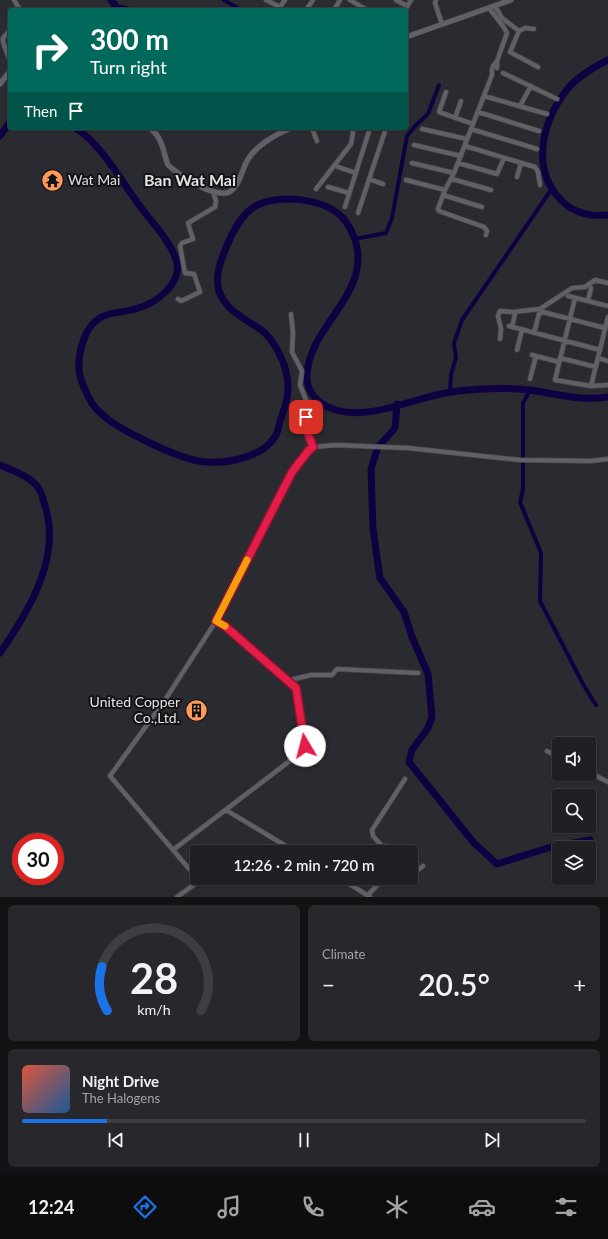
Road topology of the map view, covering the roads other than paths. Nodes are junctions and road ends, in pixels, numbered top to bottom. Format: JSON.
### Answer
{"nodes":[{"id":1,"x":266,"y":0,"type":"edge"},
{"id":2,"x":285,"y":0,"type":"edge"},
{"id":3,"x":350,"y":0,"type":"edge"},
{"id":4,"x":396,"y":0,"type":"edge"},
{"id":5,"x":411,"y":0,"type":"edge"},
{"id":6,"x":436,"y":0,"type":"edge"},
{"id":7,"x":511,"y":0,"type":"edge"},
{"id":8,"x":501,"y":2,"type":"edge"},
{"id":9,"x":495,"y":6,"type":"junction"},
{"id":10,"x":361,"y":8,"type":"edge"},
{"id":11,"x":406,"y":8,"type":"edge"},
{"id":12,"x":489,"y":8,"type":"junction"},
{"id":13,"x":442,"y":24,"type":"junction"},
{"id":14,"x":534,"y":29,"type":"dead end"},
{"id":15,"x":519,"y":31,"type":"junction"},
{"id":16,"x":8,"y":32,"type":"edge"},
{"id":17,"x":408,"y":35,"type":"edge"},
{"id":18,"x":1,"y":42,"type":"edge"},
{"id":19,"x":8,"y":57,"type":"edge"},
{"id":20,"x":538,"y":67,"type":"dead end"},
{"id":21,"x":503,"y":73,"type":"dead end"},
{"id":22,"x":8,"y":74,"type":"edge"},
{"id":23,"x":0,"y":84,"type":"edge"},
{"id":24,"x":531,"y":86,"type":"junction"},
{"id":25,"x":446,"y":92,"type":"dead end"},
{"id":26,"x":484,"y":96,"type":"junction"},
{"id":27,"x":556,"y":99,"type":"dead end"},
{"id":28,"x":461,"y":101,"type":"dead end"},
{"id":29,"x":520,"y":106,"type":"junction"},
{"id":30,"x":478,"y":112,"type":"junction"},
{"id":31,"x":547,"y":114,"type":"dead end"},
{"id":32,"x":455,"y":118,"type":"junction"},
{"id":33,"x":473,"y":124,"type":"junction"},
{"id":34,"x":422,"y":129,"type":"dead end"},
{"id":35,"x":471,"y":129,"type":"junction"},
{"id":36,"x":152,"y":130,"type":"edge"},
{"id":37,"x":287,"y":130,"type":"edge"},
{"id":38,"x":313,"y":130,"type":"edge"},
{"id":39,"x":352,"y":130,"type":"edge"},
{"id":40,"x":369,"y":130,"type":"edge"},
{"id":41,"x":385,"y":130,"type":"edge"},
{"id":42,"x":539,"y":131,"type":"dead end"},
{"id":43,"x":467,"y":139,"type":"junction"},
{"id":44,"x":317,"y":141,"type":"dead end"},
{"id":45,"x":414,"y":145,"type":"dead end"},
{"id":46,"x":465,"y":146,"type":"junction"},
{"id":47,"x":537,"y":149,"type":"dead end"},
{"id":48,"x":461,"y":156,"type":"junction"},
{"id":49,"x":504,"y":158,"type":"junction"},
{"id":50,"x":412,"y":163,"type":"dead end"},
{"id":51,"x":458,"y":163,"type":"junction"},
{"id":52,"x":522,"y":163,"type":"junction"},
{"id":53,"x":338,"y":167,"type":"dead end"},
{"id":54,"x":356,"y":173,"type":"junction"},
{"id":55,"x":454,"y":173,"type":"junction"},
{"id":56,"x":517,"y":178,"type":"dead end"},
{"id":57,"x":369,"y":179,"type":"junction"},
{"id":58,"x":452,"y":179,"type":"junction"},
{"id":59,"x":406,"y":180,"type":"dead end"},
{"id":60,"x":383,"y":184,"type":"dead end"},
{"id":61,"x":540,"y":185,"type":"dead end"},
{"id":62,"x":328,"y":186,"type":"dead end"},
{"id":63,"x":316,"y":189,"type":"dead end"},
{"id":64,"x":445,"y":190,"type":"junction"},
{"id":65,"x":491,"y":190,"type":"dead end"},
{"id":66,"x":213,"y":192,"type":"junction"},
{"id":67,"x":349,"y":193,"type":"junction"},
{"id":68,"x":443,"y":195,"type":"junction"},
{"id":69,"x":345,"y":207,"type":"dead end"},
{"id":70,"x":482,"y":207,"type":"dead end"},
{"id":71,"x":358,"y":213,"type":"dead end"},
{"id":72,"x":486,"y":235,"type":"dead end"},
{"id":73,"x":608,"y":283,"type":"edge"},
{"id":74,"x":591,"y":288,"type":"dead end"},
{"id":75,"x":568,"y":296,"type":"dead end"},
{"id":76,"x":178,"y":298,"type":"dead end"},
{"id":77,"x":575,"y":298,"type":"junction"},
{"id":78,"x":588,"y":301,"type":"junction"},
{"id":79,"x":608,"y":306,"type":"edge"},
{"id":80,"x":291,"y":314,"type":"dead end"},
{"id":81,"x":515,"y":314,"type":"dead end"},
{"id":82,"x":608,"y":317,"type":"edge"},
{"id":83,"x":570,"y":319,"type":"junction"},
{"id":84,"x":606,"y":326,"type":"edge"},
{"id":85,"x":522,"y":330,"type":"junction"},
{"id":86,"x":534,"y":333,"type":"junction"},
{"id":87,"x":500,"y":339,"type":"dead end"},
{"id":88,"x":565,"y":340,"type":"junction"},
{"id":89,"x":602,"y":341,"type":"junction"},
{"id":90,"x":608,"y":343,"type":"edge"},
{"id":91,"x":517,"y":350,"type":"dead end"},
{"id":92,"x":600,"y":350,"type":"junction"},
{"id":93,"x":598,"y":358,"type":"junction"},
{"id":94,"x":560,"y":360,"type":"junction"},
{"id":95,"x":608,"y":361,"type":"edge"},
{"id":96,"x":596,"y":367,"type":"junction"},
{"id":97,"x":530,"y":379,"type":"dead end"},
{"id":98,"x":608,"y":385,"type":"edge"},
{"id":99,"x":591,"y":386,"type":"junction"},
{"id":100,"x":313,"y":447,"type":"junction"},
{"id":101,"x":608,"y":459,"type":"edge"},
{"id":102,"x":216,"y":621,"type":"junction"},
{"id":103,"x":418,"y":673,"type":"dead end"},
{"id":104,"x":296,"y":688,"type":"junction"},
{"id":105,"x":547,"y":751,"type":"dead end"},
{"id":106,"x":552,"y":754,"type":"edge"},
{"id":107,"x":596,"y":776,"type":"edge"},
{"id":108,"x":405,"y":779,"type":"dead end"},
{"id":109,"x":608,"y":782,"type":"edge"},
{"id":110,"x":226,"y":810,"type":"junction"},
{"id":111,"x":284,"y":845,"type":"edge"},
{"id":112,"x":381,"y":845,"type":"edge"},
{"id":113,"x":173,"y":850,"type":"junction"},
{"id":114,"x":423,"y":866,"type":"dead end"},
{"id":115,"x":418,"y":870,"type":"edge"},
{"id":116,"x":351,"y":885,"type":"edge"},
{"id":117,"x":378,"y":885,"type":"edge"},
{"id":118,"x":369,"y":896,"type":"edge"},
{"id":119,"x":177,"y":897,"type":"edge"}],
"edges":[{"from":1,"to":2,"type":"street"},
{"from":3,"to":10,"type":"street"},
{"from":4,"to":11,"type":"street"},
{"from":5,"to":11,"type":"street"},
{"from":6,"to":13,"type":"street"},
{"from":7,"to":8,"type":"street"},
{"from":8,"to":9,"type":"street"},
{"from":9,"to":12,"type":"street"},
{"from":9,"to":15,"type":"street"},
{"from":12,"to":13,"type":"street"},
{"from":12,"to":26,"type":"street"},
{"from":13,"to":17,"type":"street"},
{"from":14,"to":15,"type":"street"},
{"from":15,"to":20,"type":"street"},
{"from":16,"to":18,"type":"street"},
{"from":18,"to":19,"type":"street"},
{"from":21,"to":24,"type":"street"},
{"from":22,"to":23,"type":"street"},
{"from":24,"to":27,"type":"street"},
{"from":24,"to":29,"type":"street"},
{"from":25,"to":32,"type":"street"},
{"from":26,"to":29,"type":"street"},
{"from":26,"to":30,"type":"street"},
{"from":28,"to":32,"type":"street"},
{"from":29,"to":31,"type":"street"},
{"from":30,"to":33,"type":"street"},
{"from":30,"to":42,"type":"street"},
{"from":32,"to":33,"type":"street"},
{"from":33,"to":35,"type":"street"},
{"from":34,"to":43,"type":"street"},
{"from":35,"to":43,"type":"street"},
{"from":35,"to":47,"type":"street"},
{"from":36,"to":66,"type":"street"},
{"from":37,"to":66,"type":"street"},
{"from":38,"to":44,"type":"street"},
{"from":39,"to":63,"type":"street"},
{"from":40,"to":54,"type":"street"},
{"from":41,"to":57,"type":"street"},
{"from":43,"to":46,"type":"street"},
{"from":45,"to":48,"type":"street"},
{"from":46,"to":48,"type":"street"},
{"from":46,"to":49,"type":"street"},
{"from":48,"to":51,"type":"street"},
{"from":49,"to":51,"type":"street"},
{"from":49,"to":52,"type":"street"},
{"from":50,"to":55,"type":"street"},
{"from":51,"to":55,"type":"street"},
{"from":52,"to":56,"type":"street"},
{"from":52,"to":61,"type":"street"},
{"from":53,"to":54,"type":"street"},
{"from":54,"to":67,"type":"street"},
{"from":55,"to":58,"type":"street"},
{"from":57,"to":60,"type":"street"},
{"from":57,"to":71,"type":"street"},
{"from":58,"to":64,"type":"street"},
{"from":58,"to":65,"type":"street"},
{"from":59,"to":64,"type":"street"},
{"from":62,"to":67,"type":"street"},
{"from":64,"to":68,"type":"street"},
{"from":66,"to":76,"type":"street"},
{"from":67,"to":69,"type":"street"},
{"from":68,"to":70,"type":"street"},
{"from":68,"to":72,"type":"street"},
{"from":73,"to":87,"type":"street"},
{"from":74,"to":78,"type":"street"},
{"from":75,"to":77,"type":"street"},
{"from":77,"to":78,"type":"street"},
{"from":77,"to":83,"type":"street"},
{"from":78,"to":79,"type":"street"},
{"from":80,"to":100,"type":"street"},
{"from":81,"to":85,"type":"street"},
{"from":82,"to":84,"type":"street"},
{"from":83,"to":84,"type":"street"},
{"from":83,"to":86,"type":"street"},
{"from":83,"to":88,"type":"street"},
{"from":84,"to":89,"type":"street"},
{"from":85,"to":86,"type":"street"},
{"from":85,"to":91,"type":"street"},
{"from":86,"to":88,"type":"street"},
{"from":88,"to":92,"type":"street"},
{"from":88,"to":94,"type":"street"},
{"from":89,"to":90,"type":"street"},
{"from":89,"to":92,"type":"street"},
{"from":92,"to":93,"type":"street"},
{"from":93,"to":95,"type":"street"},
{"from":93,"to":96,"type":"street"},
{"from":94,"to":96,"type":"street"},
{"from":94,"to":97,"type":"street"},
{"from":94,"to":99,"type":"street"},
{"from":96,"to":99,"type":"street"},
{"from":98,"to":99,"type":"street"},
{"from":100,"to":101,"type":"street"},
{"from":100,"to":102,"type":"street"},
{"from":102,"to":104,"type":"street"},
{"from":102,"to":113,"type":"street"},
{"from":103,"to":104,"type":"street"},
{"from":104,"to":110,"type":"street"},
{"from":105,"to":106,"type":"street"},
{"from":107,"to":109,"type":"street"},
{"from":108,"to":112,"type":"street"},
{"from":110,"to":111,"type":"street"},
{"from":110,"to":113,"type":"street"},
{"from":113,"to":119,"type":"street"},
{"from":114,"to":115,"type":"street"},
{"from":116,"to":118,"type":"street"},
{"from":117,"to":118,"type":"street"}]}
